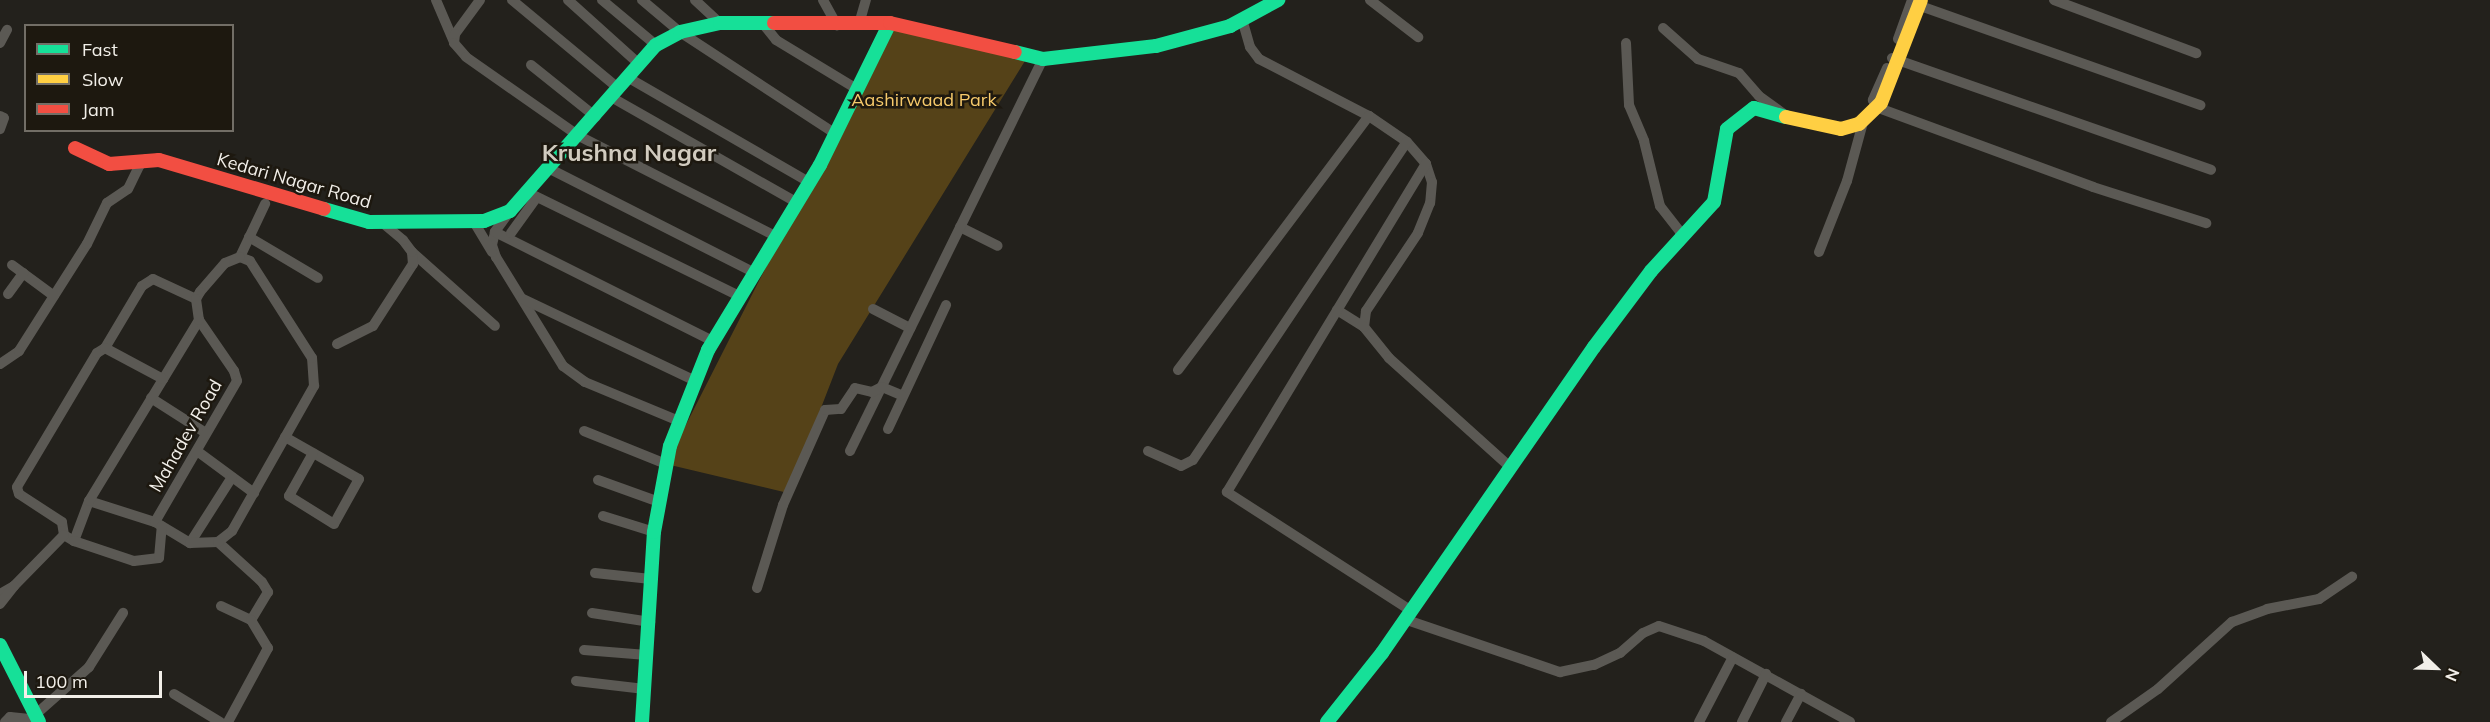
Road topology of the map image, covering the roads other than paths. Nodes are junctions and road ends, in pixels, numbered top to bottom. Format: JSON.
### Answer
{"nodes":[{"id":1,"x":436,"y":0,"type":"edge"},
{"id":2,"x":480,"y":0,"type":"edge"},
{"id":3,"x":512,"y":0,"type":"edge"},
{"id":4,"x":568,"y":0,"type":"edge"},
{"id":5,"x":602,"y":0,"type":"edge"},
{"id":6,"x":642,"y":0,"type":"edge"},
{"id":7,"x":696,"y":0,"type":"edge"},
{"id":8,"x":824,"y":0,"type":"edge"},
{"id":9,"x":866,"y":0,"type":"edge"},
{"id":10,"x":1278,"y":0,"type":"edge"},
{"id":11,"x":1370,"y":0,"type":"edge"},
{"id":12,"x":2054,"y":0,"type":"edge"},
{"id":13,"x":1916,"y":2,"type":"edge"},
{"id":14,"x":1242,"y":19,"type":"junction"},
{"id":15,"x":720,"y":23,"type":"junction"},
{"id":16,"x":890,"y":23,"type":"junction"},
{"id":17,"x":858,"y":24,"type":"junction"},
{"id":18,"x":837,"y":25,"type":"junction"},
{"id":19,"x":764,"y":26,"type":"junction"},
{"id":20,"x":1663,"y":28,"type":"dead end"},
{"id":21,"x":7,"y":30,"type":"dead end"},
{"id":22,"x":680,"y":32,"type":"junction"},
{"id":23,"x":1418,"y":37,"type":"dead end"},
{"id":24,"x":0,"y":43,"type":"edge"},
{"id":25,"x":454,"y":43,"type":"junction"},
{"id":26,"x":1626,"y":43,"type":"dead end"},
{"id":27,"x":656,"y":45,"type":"junction"},
{"id":28,"x":2196,"y":53,"type":"dead end"},
{"id":29,"x":1042,"y":58,"type":"junction"},
{"id":30,"x":1895,"y":59,"type":"junction"},
{"id":31,"x":639,"y":64,"type":"junction"},
{"id":32,"x":531,"y":65,"type":"dead end"},
{"id":33,"x":627,"y":77,"type":"junction"},
{"id":34,"x":857,"y":89,"type":"junction"},
{"id":35,"x":615,"y":93,"type":"junction"},
{"id":36,"x":2200,"y":105,"type":"dead end"},
{"id":37,"x":1876,"y":107,"type":"junction"},
{"id":38,"x":0,"y":116,"type":"edge"},
{"id":39,"x":1369,"y":116,"type":"junction"},
{"id":40,"x":1787,"y":116,"type":"junction"},
{"id":41,"x":596,"y":117,"type":"junction"},
{"id":42,"x":1864,"y":118,"type":"junction"},
{"id":43,"x":0,"y":129,"type":"edge"},
{"id":44,"x":836,"y":134,"type":"junction"},
{"id":45,"x":579,"y":136,"type":"junction"},
{"id":46,"x":1407,"y":142,"type":"junction"},
{"id":47,"x":75,"y":148,"type":"dead end"},
{"id":48,"x":147,"y":159,"type":"junction"},
{"id":49,"x":1426,"y":164,"type":"junction"},
{"id":50,"x":550,"y":169,"type":"junction"},
{"id":51,"x":2211,"y":170,"type":"dead end"},
{"id":52,"x":809,"y":182,"type":"junction"},
{"id":53,"x":533,"y":195,"type":"junction"},
{"id":54,"x":796,"y":202,"type":"junction"},
{"id":55,"x":265,"y":204,"type":"dead end"},
{"id":56,"x":510,"y":211,"type":"junction"},
{"id":57,"x":474,"y":222,"type":"junction"},
{"id":58,"x":383,"y":223,"type":"junction"},
{"id":59,"x":2206,"y":223,"type":"dead end"},
{"id":60,"x":960,"y":227,"type":"junction"},
{"id":61,"x":495,"y":232,"type":"junction"},
{"id":62,"x":511,"y":233,"type":"dead end"},
{"id":63,"x":775,"y":236,"type":"junction"},
{"id":64,"x":249,"y":237,"type":"junction"},
{"id":65,"x":1680,"y":242,"type":"junction"},
{"id":66,"x":998,"y":246,"type":"dead end"},
{"id":67,"x":411,"y":252,"type":"junction"},
{"id":68,"x":1819,"y":252,"type":"dead end"},
{"id":69,"x":240,"y":257,"type":"junction"},
{"id":70,"x":496,"y":257,"type":"junction"},
{"id":71,"x":12,"y":265,"type":"dead end"},
{"id":72,"x":753,"y":272,"type":"junction"},
{"id":73,"x":23,"y":273,"type":"junction"},
{"id":74,"x":318,"y":278,"type":"dead end"},
{"id":75,"x":8,"y":294,"type":"dead end"},
{"id":76,"x":54,"y":296,"type":"junction"},
{"id":77,"x":739,"y":296,"type":"junction"},
{"id":78,"x":196,"y":299,"type":"junction"},
{"id":79,"x":522,"y":299,"type":"junction"},
{"id":80,"x":946,"y":305,"type":"dead end"},
{"id":81,"x":873,"y":309,"type":"dead end"},
{"id":82,"x":1337,"y":310,"type":"junction"},
{"id":83,"x":199,"y":320,"type":"junction"},
{"id":84,"x":495,"y":326,"type":"dead end"},
{"id":85,"x":1364,"y":327,"type":"junction"},
{"id":86,"x":910,"y":328,"type":"junction"},
{"id":87,"x":713,"y":341,"type":"junction"},
{"id":88,"x":337,"y":344,"type":"dead end"},
{"id":89,"x":105,"y":348,"type":"junction"},
{"id":90,"x":0,"y":364,"type":"edge"},
{"id":91,"x":1178,"y":370,"type":"dead end"},
{"id":92,"x":163,"y":379,"type":"junction"},
{"id":93,"x":696,"y":381,"type":"junction"},
{"id":94,"x":882,"y":387,"type":"junction"},
{"id":95,"x":901,"y":395,"type":"junction"},
{"id":96,"x":151,"y":398,"type":"junction"},
{"id":97,"x":680,"y":421,"type":"junction"},
{"id":98,"x":888,"y":429,"type":"dead end"},
{"id":99,"x":584,"y":431,"type":"dead end"},
{"id":100,"x":206,"y":432,"type":"junction"},
{"id":101,"x":285,"y":437,"type":"junction"},
{"id":102,"x":197,"y":451,"type":"junction"},
{"id":103,"x":850,"y":451,"type":"dead end"},
{"id":104,"x":1148,"y":451,"type":"dead end"},
{"id":105,"x":313,"y":453,"type":"junction"},
{"id":106,"x":666,"y":465,"type":"junction"},
{"id":107,"x":1509,"y":466,"type":"junction"},
{"id":108,"x":232,"y":477,"type":"junction"},
{"id":109,"x":598,"y":480,"type":"dead end"},
{"id":110,"x":254,"y":493,"type":"junction"},
{"id":111,"x":89,"y":501,"type":"junction"},
{"id":112,"x":659,"y":502,"type":"junction"},
{"id":113,"x":603,"y":516,"type":"dead end"},
{"id":114,"x":159,"y":524,"type":"junction"},
{"id":115,"x":654,"y":532,"type":"junction"},
{"id":116,"x":69,"y":538,"type":"junction"},
{"id":117,"x":218,"y":542,"type":"junction"},
{"id":118,"x":190,"y":543,"type":"junction"},
{"id":119,"x":595,"y":573,"type":"dead end"},
{"id":120,"x":2352,"y":577,"type":"dead end"},
{"id":121,"x":651,"y":579,"type":"junction"},
{"id":122,"x":14,"y":586,"type":"junction"},
{"id":123,"x":757,"y":588,"type":"dead end"},
{"id":124,"x":0,"y":594,"type":"edge"},
{"id":125,"x":0,"y":604,"type":"edge"},
{"id":126,"x":221,"y":606,"type":"dead end"},
{"id":127,"x":123,"y":613,"type":"dead end"},
{"id":128,"x":592,"y":613,"type":"dead end"},
{"id":129,"x":1407,"y":614,"type":"junction"},
{"id":130,"x":252,"y":618,"type":"junction"},
{"id":131,"x":650,"y":622,"type":"junction"},
{"id":132,"x":0,"y":645,"type":"edge"},
{"id":133,"x":584,"y":650,"type":"dead end"},
{"id":134,"x":647,"y":655,"type":"junction"},
{"id":135,"x":1733,"y":657,"type":"junction"},
{"id":136,"x":1766,"y":674,"type":"junction"},
{"id":137,"x":576,"y":681,"type":"dead end"},
{"id":138,"x":645,"y":689,"type":"junction"},
{"id":139,"x":174,"y":694,"type":"dead end"},
{"id":140,"x":1801,"y":694,"type":"junction"},
{"id":141,"x":32,"y":719,"type":"edge"},
{"id":142,"x":1836,"y":719,"type":"edge"},
{"id":143,"x":2115,"y":721,"type":"edge"},
{"id":144,"x":5,"y":722,"type":"edge"},
{"id":145,"x":220,"y":722,"type":"edge"},
{"id":146,"x":228,"y":722,"type":"edge"},
{"id":147,"x":642,"y":722,"type":"edge"},
{"id":148,"x":1327,"y":722,"type":"edge"},
{"id":149,"x":1699,"y":722,"type":"edge"},
{"id":150,"x":1742,"y":722,"type":"edge"},
{"id":151,"x":1786,"y":722,"type":"edge"},
{"id":152,"x":1850,"y":722,"type":"edge"}],
"edges":[{"from":1,"to":25,"type":"street"},
{"from":2,"to":25,"type":"street"},
{"from":3,"to":35,"type":"street"},
{"from":4,"to":31,"type":"street"},
{"from":5,"to":27,"type":"street"},
{"from":6,"to":22,"type":"street"},
{"from":7,"to":15,"type":"street"},
{"from":8,"to":18,"type":"street"},
{"from":9,"to":17,"type":"street"},
{"from":10,"to":14,"type":"street","name":"Kedari Nagar Road"},
{"from":11,"to":23,"type":"street"},
{"from":12,"to":28,"type":"street"},
{"from":13,"to":30,"type":"street"},
{"from":13,"to":36,"type":"street"},
{"from":14,"to":29,"type":"street","name":"Kedari Nagar Road"},
{"from":14,"to":39,"type":"street"},
{"from":15,"to":19,"type":"street","name":"Kedari Nagar Road"},
{"from":15,"to":22,"type":"street","name":"Kedari Nagar Road"},
{"from":16,"to":17,"type":"street","name":"Kedari Nagar Road"},
{"from":16,"to":29,"type":"street","name":"Kedari Nagar Road"},
{"from":16,"to":34,"type":"street"},
{"from":17,"to":18,"type":"street","name":"Kedari Nagar Road"},
{"from":18,"to":19,"type":"street","name":"Kedari Nagar Road"},
{"from":19,"to":34,"type":"street"},
{"from":20,"to":40,"type":"street"},
{"from":21,"to":24,"type":"street"},
{"from":22,"to":27,"type":"street","name":"Kedari Nagar Road"},
{"from":22,"to":44,"type":"street"},
{"from":25,"to":45,"type":"street"},
{"from":26,"to":65,"type":"street"},
{"from":27,"to":31,"type":"street","name":"Kedari Nagar Road"},
{"from":29,"to":60,"type":"street"},
{"from":30,"to":37,"type":"street"},
{"from":30,"to":51,"type":"street"},
{"from":31,"to":33,"type":"street","name":"Kedari Nagar Road"},
{"from":32,"to":41,"type":"street"},
{"from":33,"to":35,"type":"street","name":"Kedari Nagar Road"},
{"from":33,"to":52,"type":"street"},
{"from":34,"to":44,"type":"street"},
{"from":35,"to":41,"type":"street","name":"Kedari Nagar Road"},
{"from":35,"to":54,"type":"street"},
{"from":37,"to":42,"type":"street"},
{"from":37,"to":59,"type":"street"},
{"from":38,"to":43,"type":"street"},
{"from":39,"to":46,"type":"street"},
{"from":39,"to":91,"type":"street"},
{"from":40,"to":42,"type":"street"},
{"from":40,"to":65,"type":"street"},
{"from":41,"to":45,"type":"street","name":"Kedari Nagar Road"},
{"from":42,"to":68,"type":"street"},
{"from":44,"to":52,"type":"street"},
{"from":45,"to":50,"type":"street","name":"Kedari Nagar Road"},
{"from":45,"to":63,"type":"street"},
{"from":46,"to":49,"type":"street"},
{"from":46,"to":104,"type":"street"},
{"from":47,"to":48,"type":"street","name":"Kedari Nagar Road"},
{"from":48,"to":58,"type":"street","name":"Kedari Nagar Road"},
{"from":48,"to":76,"type":"street"},
{"from":49,"to":82,"type":"street"},
{"from":49,"to":85,"type":"street"},
{"from":50,"to":53,"type":"street","name":"Kedari Nagar Road"},
{"from":50,"to":72,"type":"street"},
{"from":52,"to":54,"type":"street"},
{"from":53,"to":56,"type":"street","name":"Kedari Nagar Road"},
{"from":53,"to":62,"type":"street"},
{"from":53,"to":77,"type":"street"},
{"from":54,"to":63,"type":"street"},
{"from":55,"to":64,"type":"street"},
{"from":56,"to":57,"type":"street","name":"Kedari Nagar Road"},
{"from":56,"to":61,"type":"street"},
{"from":57,"to":58,"type":"street","name":"Kedari Nagar Road"},
{"from":57,"to":70,"type":"street"},
{"from":58,"to":67,"type":"street"},
{"from":60,"to":66,"type":"street"},
{"from":60,"to":86,"type":"street"},
{"from":61,"to":70,"type":"street"},
{"from":61,"to":87,"type":"street"},
{"from":63,"to":72,"type":"street"},
{"from":64,"to":69,"type":"street"},
{"from":64,"to":74,"type":"street"},
{"from":65,"to":107,"type":"street"},
{"from":67,"to":84,"type":"street"},
{"from":67,"to":88,"type":"street"},
{"from":69,"to":78,"type":"street"},
{"from":69,"to":101,"type":"street"},
{"from":70,"to":79,"type":"street"},
{"from":71,"to":73,"type":"street"},
{"from":72,"to":77,"type":"street"},
{"from":73,"to":75,"type":"street"},
{"from":73,"to":76,"type":"street"},
{"from":76,"to":90,"type":"street"},
{"from":77,"to":87,"type":"street"},
{"from":78,"to":83,"type":"street"},
{"from":78,"to":89,"type":"street"},
{"from":79,"to":93,"type":"street"},
{"from":79,"to":97,"type":"street"},
{"from":80,"to":95,"type":"street"},
{"from":81,"to":86,"type":"street"},
{"from":82,"to":85,"type":"street"},
{"from":82,"to":129,"type":"street"},
{"from":83,"to":92,"type":"street"},
{"from":83,"to":100,"type":"street","name":"Mahadev Road"},
{"from":85,"to":107,"type":"street"},
{"from":86,"to":94,"type":"street"},
{"from":87,"to":93,"type":"street"},
{"from":89,"to":92,"type":"street"},
{"from":89,"to":116,"type":"street"},
{"from":92,"to":96,"type":"street"},
{"from":93,"to":97,"type":"street"},
{"from":94,"to":95,"type":"street"},
{"from":94,"to":103,"type":"street"},
{"from":94,"to":123,"type":"street"},
{"from":95,"to":98,"type":"street"},
{"from":96,"to":100,"type":"street"},
{"from":96,"to":111,"type":"street"},
{"from":97,"to":106,"type":"street"},
{"from":99,"to":106,"type":"street"},
{"from":100,"to":102,"type":"street","name":"Mahadev Road"},
{"from":101,"to":105,"type":"street"},
{"from":101,"to":110,"type":"street"},
{"from":102,"to":108,"type":"street"},
{"from":102,"to":114,"type":"street","name":"Mahadev Road"},
{"from":105,"to":105,"type":"street"},
{"from":106,"to":112,"type":"street"},
{"from":107,"to":129,"type":"street"},
{"from":108,"to":110,"type":"street"},
{"from":108,"to":118,"type":"street"},
{"from":109,"to":112,"type":"street"},
{"from":110,"to":117,"type":"street"},
{"from":111,"to":114,"type":"street"},
{"from":111,"to":116,"type":"street"},
{"from":112,"to":115,"type":"street"},
{"from":113,"to":115,"type":"street"},
{"from":114,"to":116,"type":"street","name":"Mahadev Road"},
{"from":114,"to":118,"type":"street"},
{"from":115,"to":121,"type":"street"},
{"from":116,"to":122,"type":"street"},
{"from":117,"to":118,"type":"street"},
{"from":117,"to":130,"type":"street"},
{"from":119,"to":121,"type":"street"},
{"from":120,"to":143,"type":"street"},
{"from":121,"to":131,"type":"street"},
{"from":122,"to":124,"type":"street"},
{"from":122,"to":125,"type":"street"},
{"from":126,"to":130,"type":"street"},
{"from":127,"to":141,"type":"street"},
{"from":128,"to":131,"type":"street"},
{"from":129,"to":135,"type":"street"},
{"from":129,"to":148,"type":"street"},
{"from":130,"to":146,"type":"street"},
{"from":131,"to":134,"type":"street"},
{"from":132,"to":141,"type":"street"},
{"from":133,"to":134,"type":"street"},
{"from":134,"to":138,"type":"street"},
{"from":135,"to":136,"type":"street"},
{"from":135,"to":149,"type":"street"},
{"from":136,"to":140,"type":"street"},
{"from":136,"to":150,"type":"street"},
{"from":137,"to":138,"type":"street"},
{"from":138,"to":147,"type":"street"},
{"from":139,"to":145,"type":"street"},
{"from":140,"to":142,"type":"street"},
{"from":140,"to":151,"type":"street"},
{"from":141,"to":144,"type":"street"},
{"from":142,"to":152,"type":"street"}]}
